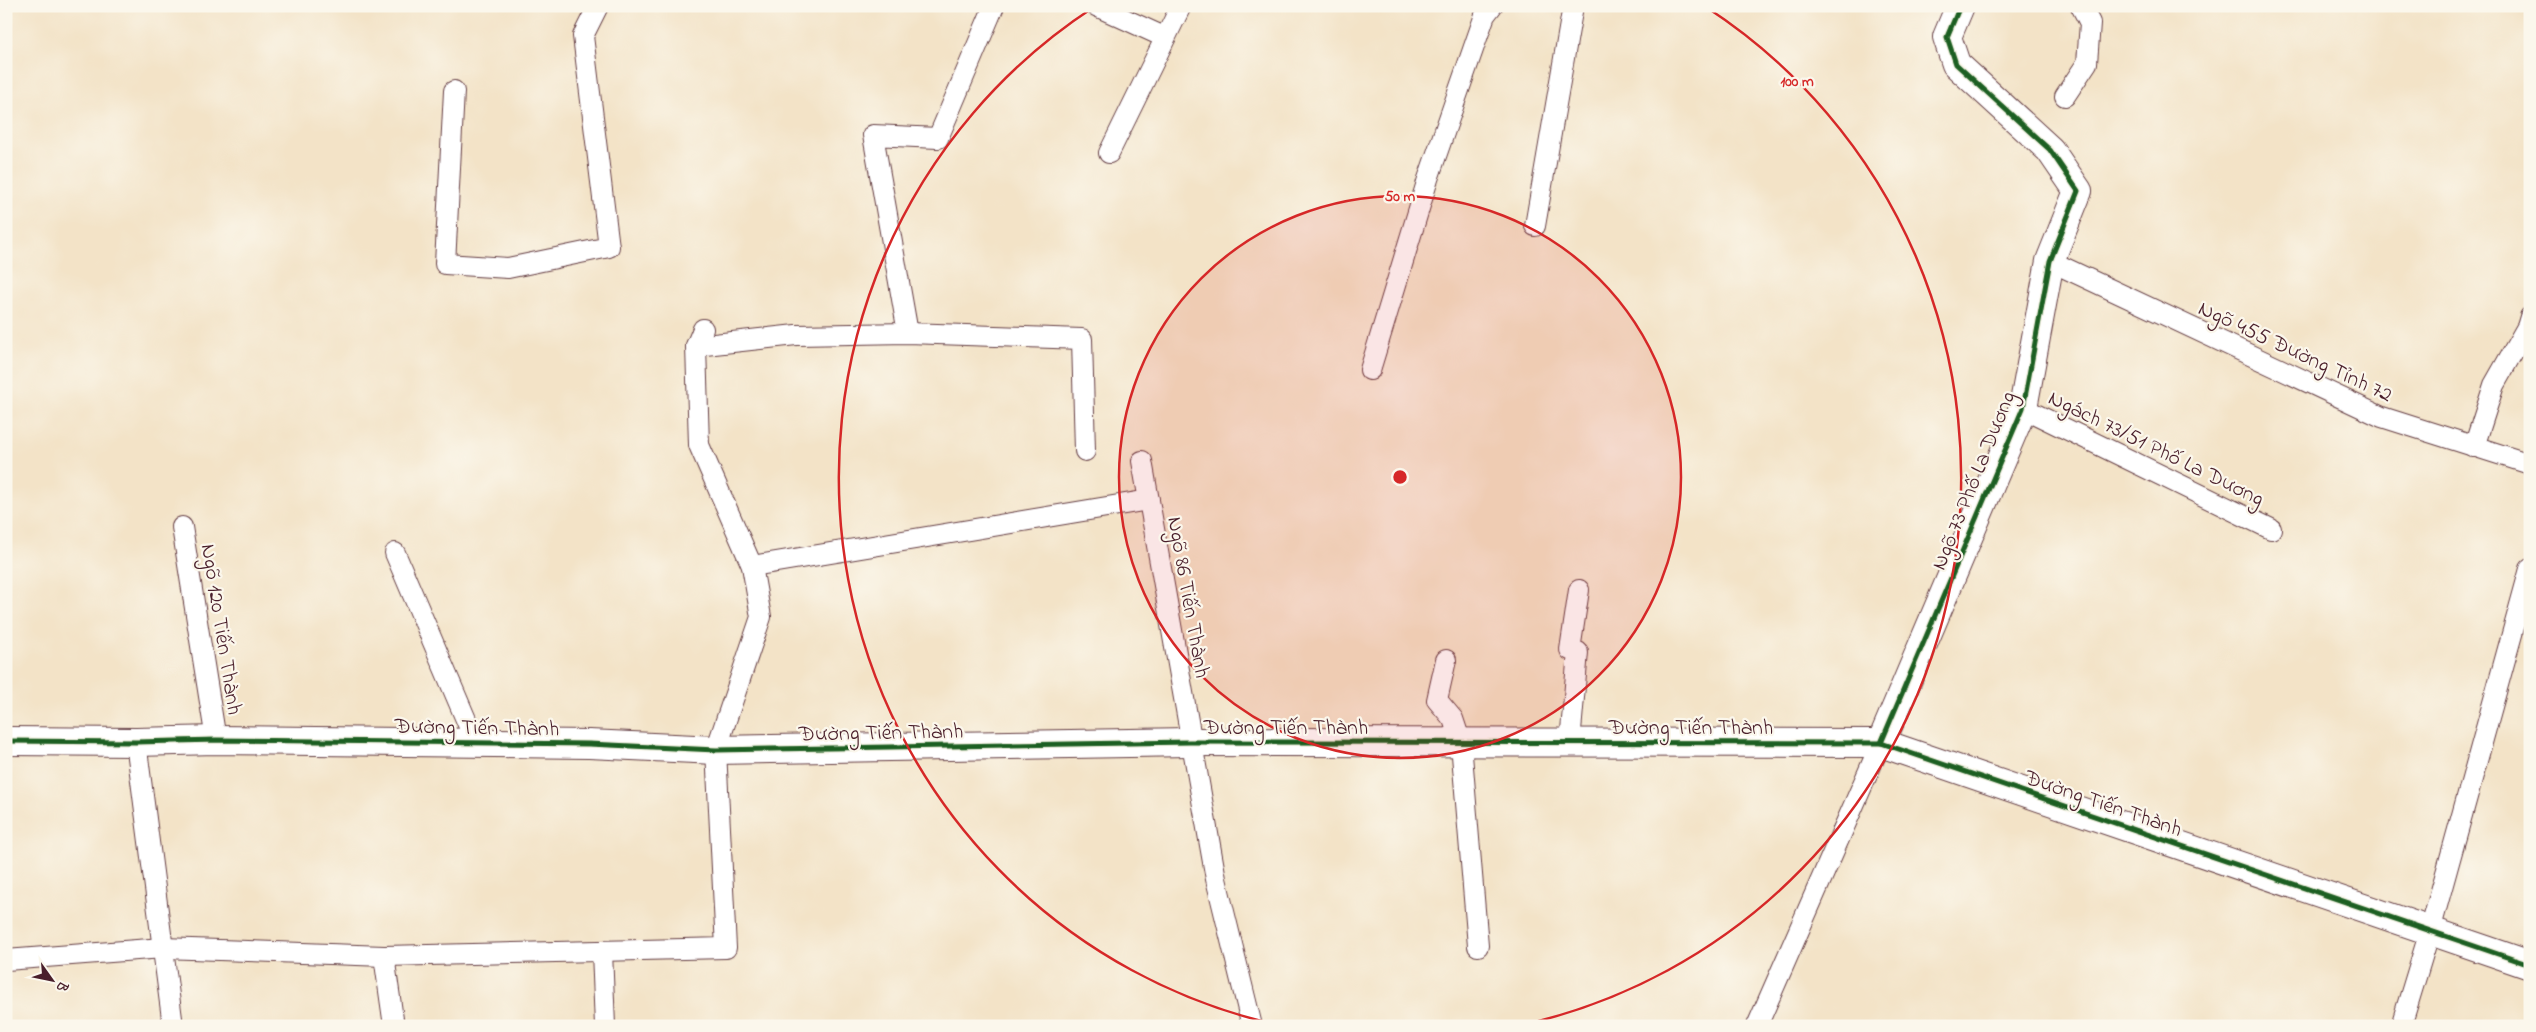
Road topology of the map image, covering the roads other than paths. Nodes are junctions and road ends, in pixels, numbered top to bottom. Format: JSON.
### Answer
{"nodes":[{"id":1,"x":598,"y":6,"type":"edge"},
{"id":2,"x":994,"y":6,"type":"edge"},
{"id":3,"x":1096,"y":6,"type":"edge"},
{"id":4,"x":1181,"y":6,"type":"edge"},
{"id":5,"x":1492,"y":6,"type":"edge"},
{"id":6,"x":1573,"y":6,"type":"edge"},
{"id":7,"x":1960,"y":6,"type":"edge"},
{"id":8,"x":2081,"y":6,"type":"edge"},
{"id":9,"x":1164,"y":37,"type":"junction"},
{"id":10,"x":454,"y":91,"type":"dead end"},
{"id":11,"x":2065,"y":96,"type":"dead end"},
{"id":12,"x":1109,"y":153,"type":"dead end"},
{"id":13,"x":1536,"y":226,"type":"dead end"},
{"id":14,"x":2050,"y":261,"type":"junction"},
{"id":15,"x":2530,"y":317,"type":"edge"},
{"id":16,"x":908,"y":333,"type":"junction"},
{"id":17,"x":1370,"y":370,"type":"dead end"},
{"id":18,"x":2023,"y":408,"type":"junction"},
{"id":19,"x":2474,"y":447,"type":"junction"},
{"id":20,"x":1086,"y":451,"type":"dead end"},
{"id":21,"x":1142,"y":461,"type":"dead end"},
{"id":22,"x":2530,"y":464,"type":"edge"},
{"id":23,"x":1149,"y":500,"type":"junction"},
{"id":24,"x":182,"y":526,"type":"dead end"},
{"id":25,"x":2271,"y":530,"type":"dead end"},
{"id":26,"x":396,"y":554,"type":"dead end"},
{"id":27,"x":752,"y":566,"type":"junction"},
{"id":28,"x":2530,"y":569,"type":"edge"},
{"id":29,"x":1579,"y":590,"type":"dead end"},
{"id":30,"x":1446,"y":660,"type":"dead end"},
{"id":31,"x":216,"y":740,"type":"junction"},
{"id":32,"x":6,"y":742,"type":"edge"},
{"id":33,"x":136,"y":742,"type":"junction"},
{"id":34,"x":1190,"y":742,"type":"junction"},
{"id":35,"x":1570,"y":742,"type":"junction"},
{"id":36,"x":476,"y":743,"type":"junction"},
{"id":37,"x":1461,"y":743,"type":"junction"},
{"id":38,"x":1881,"y":743,"type":"junction"},
{"id":39,"x":716,"y":750,"type":"junction"},
{"id":40,"x":2430,"y":931,"type":"junction"},
{"id":41,"x":1478,"y":946,"type":"dead end"},
{"id":42,"x":163,"y":948,"type":"junction"},
{"id":43,"x":602,"y":951,"type":"junction"},
{"id":44,"x":384,"y":956,"type":"junction"},
{"id":45,"x":6,"y":960,"type":"edge"},
{"id":46,"x":2530,"y":965,"type":"edge"},
{"id":47,"x":173,"y":1026,"type":"edge"},
{"id":48,"x":394,"y":1026,"type":"edge"},
{"id":49,"x":605,"y":1026,"type":"edge"},
{"id":50,"x":1252,"y":1026,"type":"edge"},
{"id":51,"x":1757,"y":1026,"type":"edge"},
{"id":52,"x":2401,"y":1026,"type":"edge"}],
"edges":[{"from":1,"to":10,"type":"lane"},
{"from":2,"to":16,"type":"lane"},
{"from":3,"to":9,"type":"lane"},
{"from":4,"to":9,"type":"lane"},
{"from":5,"to":17,"type":"lane"},
{"from":6,"to":13,"type":"lane"},
{"from":7,"to":14,"type":"street","name":"Ngõ 73 Phố La Dương"},
{"from":8,"to":11,"type":"lane"},
{"from":9,"to":12,"type":"lane"},
{"from":14,"to":18,"type":"street","name":"Ngõ 73 Phố La Dương"},
{"from":14,"to":19,"type":"lane","name":"Ngõ 455 Đường Tỉnh 72"},
{"from":15,"to":19,"type":"lane"},
{"from":16,"to":20,"type":"lane"},
{"from":16,"to":27,"type":"lane"},
{"from":18,"to":25,"type":"lane","name":"Ngách 73/51 Phố La Dương"},
{"from":18,"to":38,"type":"street","name":"Ngõ 73 Phố La Dương"},
{"from":19,"to":22,"type":"lane","name":"Ngõ 455 Đường Tỉnh 72"},
{"from":21,"to":23,"type":"lane","name":"Ngõ 86 Tiến Thành"},
{"from":23,"to":27,"type":"lane"},
{"from":23,"to":34,"type":"lane","name":"Ngõ 86 Tiến Thành"},
{"from":24,"to":31,"type":"lane","name":"Ngõ 120 Tiến Thành"},
{"from":26,"to":36,"type":"lane"},
{"from":27,"to":39,"type":"lane"},
{"from":28,"to":40,"type":"lane"},
{"from":29,"to":35,"type":"lane"},
{"from":30,"to":37,"type":"lane"},
{"from":31,"to":33,"type":"street","name":"Đường Tiến Thành"},
{"from":31,"to":36,"type":"street","name":"Đường Tiến Thành"},
{"from":32,"to":33,"type":"street","name":"Đường Tiến Thành"},
{"from":33,"to":42,"type":"lane"},
{"from":34,"to":37,"type":"street","name":"Đường Tiến Thành"},
{"from":34,"to":39,"type":"street","name":"Đường Tiến Thành"},
{"from":34,"to":50,"type":"lane","name":"Ngõ 86 Tiến Thành"},
{"from":35,"to":37,"type":"street","name":"Đường Tiến Thành"},
{"from":35,"to":38,"type":"street","name":"Đường Tiến Thành"},
{"from":36,"to":39,"type":"street","name":"Đường Tiến Thành"},
{"from":37,"to":41,"type":"lane"},
{"from":38,"to":40,"type":"street","name":"Đường Tiến Thành"},
{"from":38,"to":51,"type":"lane"},
{"from":39,"to":43,"type":"lane"},
{"from":40,"to":46,"type":"street","name":"Đường Tiến Thành"},
{"from":40,"to":52,"type":"lane"},
{"from":42,"to":44,"type":"lane"},
{"from":42,"to":45,"type":"lane"},
{"from":42,"to":47,"type":"lane"},
{"from":43,"to":44,"type":"lane"},
{"from":43,"to":49,"type":"lane"},
{"from":44,"to":48,"type":"lane"}]}
